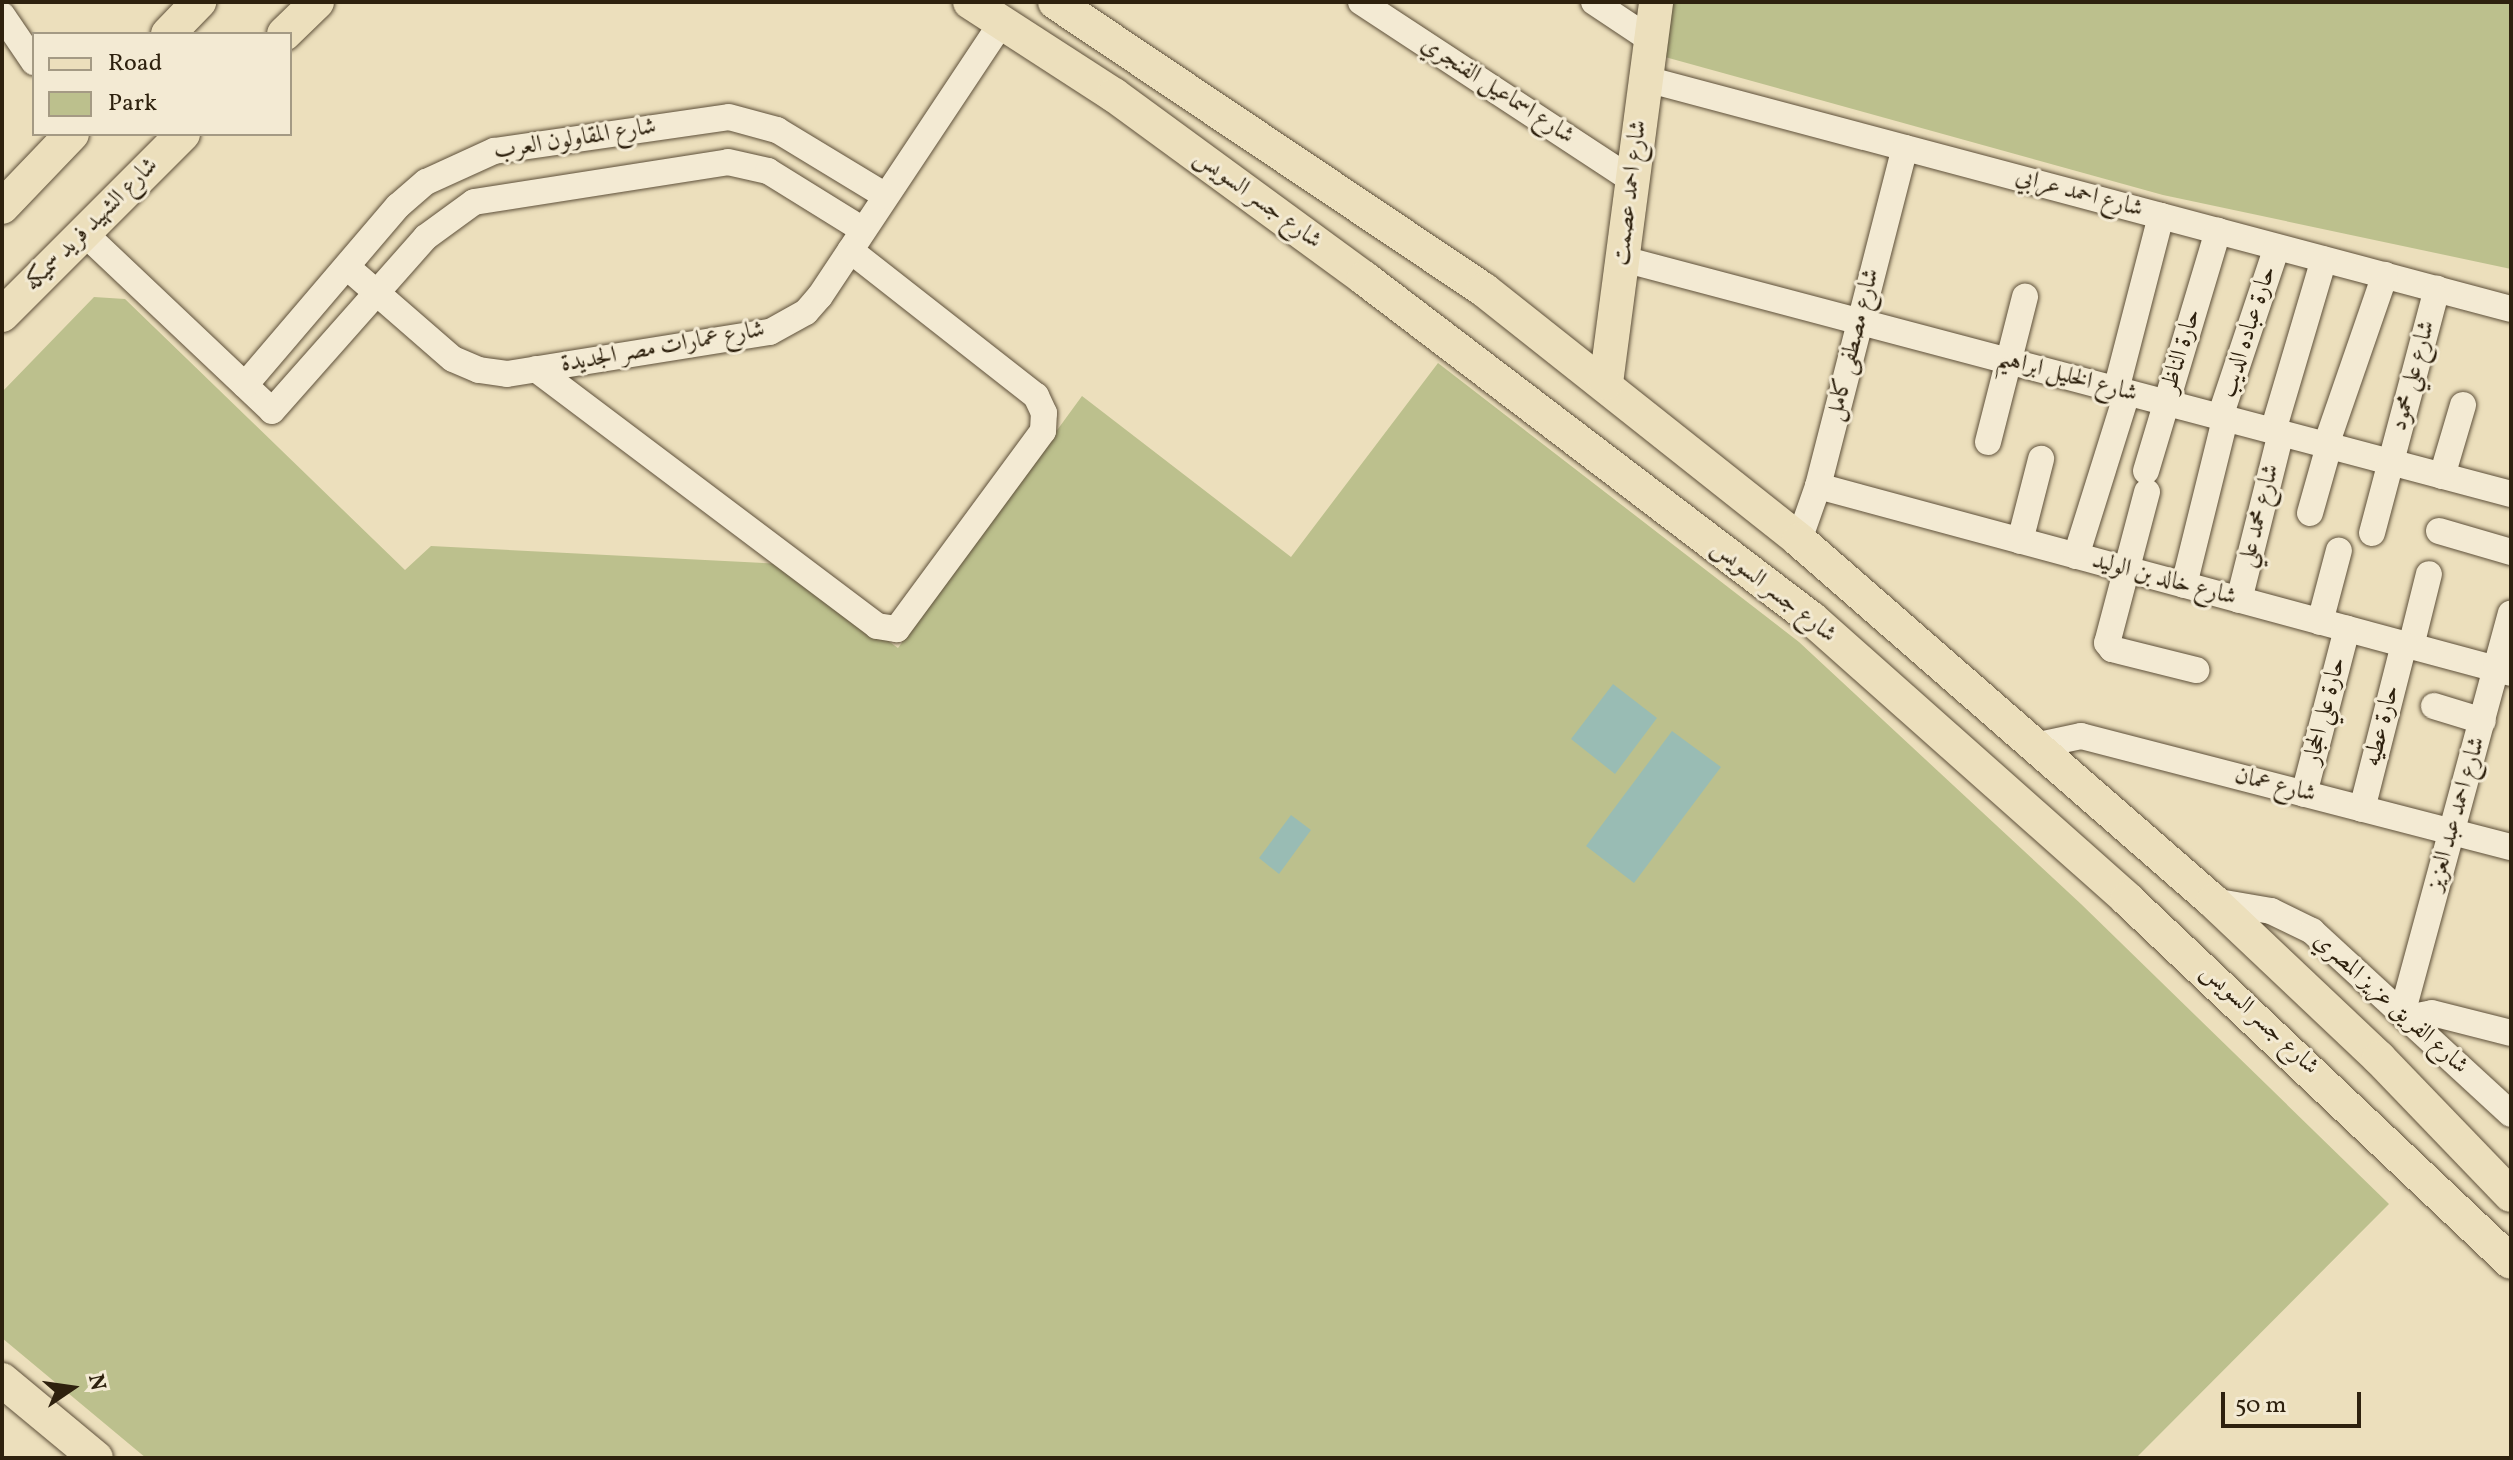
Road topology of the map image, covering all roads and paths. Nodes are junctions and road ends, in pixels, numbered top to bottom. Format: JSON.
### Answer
{"nodes":[{"id":1,"x":199,"y":2,"type":"edge"},
{"id":2,"x":317,"y":2,"type":"edge"},
{"id":3,"x":970,"y":2,"type":"edge"},
{"id":4,"x":1055,"y":2,"type":"edge"},
{"id":5,"x":1361,"y":2,"type":"edge"},
{"id":6,"x":1594,"y":2,"type":"edge"},
{"id":7,"x":1656,"y":2,"type":"edge"},
{"id":8,"x":2,"y":15,"type":"edge"},
{"id":9,"x":1002,"y":22,"type":"junction"},
{"id":10,"x":170,"y":32,"type":"edge"},
{"id":11,"x":286,"y":32,"type":"edge"},
{"id":12,"x":1651,"y":40,"type":"junction"},
{"id":13,"x":32,"y":59,"type":"edge"},
{"id":14,"x":1646,"y":79,"type":"junction"},
{"id":15,"x":70,"y":136,"type":"edge"},
{"id":16,"x":181,"y":136,"type":"edge"},
{"id":17,"x":1905,"y":148,"type":"junction"},
{"id":18,"x":1633,"y":181,"type":"junction"},
{"id":19,"x":886,"y":196,"type":"junction"},
{"id":20,"x":2,"y":207,"type":"edge"},
{"id":21,"x":2161,"y":216,"type":"junction"},
{"id":22,"x":2218,"y":231,"type":"junction"},
{"id":23,"x":83,"y":232,"type":"junction"},
{"id":24,"x":857,"y":240,"type":"junction"},
{"id":25,"x":2277,"y":247,"type":"junction"},
{"id":26,"x":1623,"y":259,"type":"junction"},
{"id":27,"x":2324,"y":259,"type":"junction"},
{"id":28,"x":347,"y":267,"type":"junction"},
{"id":29,"x":2385,"y":275,"type":"junction"},
{"id":30,"x":2437,"y":289,"type":"junction"},
{"id":31,"x":376,"y":293,"type":"junction"},
{"id":32,"x":2025,"y":297,"type":"dead end"},
{"id":33,"x":2511,"y":309,"type":"edge"},
{"id":34,"x":2,"y":315,"type":"edge"},
{"id":35,"x":1860,"y":322,"type":"junction"},
{"id":36,"x":2009,"y":362,"type":"junction"},
{"id":37,"x":536,"y":369,"type":"junction"},
{"id":38,"x":1606,"y":383,"type":"junction"},
{"id":39,"x":245,"y":385,"type":"junction"},
{"id":40,"x":2121,"y":391,"type":"junction"},
{"id":41,"x":2166,"y":403,"type":"junction"},
{"id":42,"x":2463,"y":405,"type":"dead end"},
{"id":43,"x":2222,"y":418,"type":"junction"},
{"id":44,"x":2277,"y":432,"type":"junction"},
{"id":45,"x":1988,"y":442,"type":"dead end"},
{"id":46,"x":2328,"y":446,"type":"junction"},
{"id":47,"x":2041,"y":459,"type":"dead end"},
{"id":48,"x":2391,"y":462,"type":"junction"},
{"id":49,"x":2442,"y":476,"type":"junction"},
{"id":50,"x":1818,"y":486,"type":"junction"},
{"id":51,"x":2511,"y":494,"type":"edge"},
{"id":52,"x":2310,"y":513,"type":"dead end"},
{"id":53,"x":2439,"y":531,"type":"dead end"},
{"id":54,"x":2372,"y":533,"type":"dead end"},
{"id":55,"x":1799,"y":540,"type":"junction"},
{"id":56,"x":2020,"y":541,"type":"junction"},
{"id":57,"x":2339,"y":550,"type":"dead end"},
{"id":58,"x":2511,"y":552,"type":"edge"},
{"id":59,"x":2076,"y":556,"type":"junction"},
{"id":60,"x":2126,"y":569,"type":"junction"},
{"id":61,"x":2429,"y":574,"type":"dead end"},
{"id":62,"x":2184,"y":585,"type":"junction"},
{"id":63,"x":2239,"y":600,"type":"junction"},
{"id":64,"x":2511,"y":614,"type":"edge"},
{"id":65,"x":2320,"y":622,"type":"junction"},
{"id":66,"x":2347,"y":629,"type":"junction"},
{"id":67,"x":2407,"y":645,"type":"junction"},
{"id":68,"x":2196,"y":670,"type":"dead end"},
{"id":69,"x":2504,"y":671,"type":"edge"},
{"id":70,"x":2434,"y":706,"type":"dead end"},
{"id":71,"x":2483,"y":721,"type":"junction"},
{"id":72,"x":2039,"y":745,"type":"junction"},
{"id":73,"x":2304,"y":794,"type":"junction"},
{"id":74,"x":2362,"y":809,"type":"junction"},
{"id":75,"x":2452,"y":832,"type":"junction"},
{"id":76,"x":2511,"y":847,"type":"edge"},
{"id":77,"x":2213,"y":901,"type":"junction"},
{"id":78,"x":2307,"y":987,"type":"junction"},
{"id":79,"x":2404,"y":1016,"type":"junction"},
{"id":80,"x":2271,"y":1031,"type":"junction"},
{"id":81,"x":2511,"y":1033,"type":"edge"},
{"id":82,"x":2379,"y":1058,"type":"junction"},
{"id":83,"x":2342,"y":1097,"type":"junction"},
{"id":84,"x":2511,"y":1114,"type":"edge"},
{"id":85,"x":2511,"y":1195,"type":"edge"},
{"id":86,"x":2511,"y":1262,"type":"edge"},
{"id":87,"x":2,"y":1380,"type":"edge"},
{"id":88,"x":96,"y":1458,"type":"edge"}],
"edges":[{"from":1,"to":10,"type":"main road"},
{"from":2,"to":11,"type":"main road"},
{"from":3,"to":9,"type":"main road","name":"شارع جسر السويس"},
{"from":4,"to":38,"type":"main road","name":"شارع جسر السويس"},
{"from":5,"to":18,"type":"street","name":"شارع اسماعيل الفنجري"},
{"from":6,"to":12,"type":"street"},
{"from":7,"to":12,"type":"main road","name":"شارع احمد عصمت"},
{"from":8,"to":13,"type":"street"},
{"from":9,"to":19,"type":"street","name":"شارع عمارات مصر الجديدة"},
{"from":9,"to":80,"type":"main road","name":"شارع جسر السويس"},
{"from":12,"to":14,"type":"main road","name":"شارع احمد عصمت"},
{"from":14,"to":17,"type":"street","name":"شارع احمد عرابي"},
{"from":14,"to":18,"type":"main road","name":"شارع احمد عصمت"},
{"from":15,"to":20,"type":"main road"},
{"from":16,"to":23,"type":"main road","name":"شارع الشهيد فريد سميكه"},
{"from":17,"to":21,"type":"street","name":"شارع احمد عرابي"},
{"from":17,"to":35,"type":"street","name":"شارع مصطفى كامل"},
{"from":18,"to":26,"type":"main road","name":"شارع احمد عصمت"},
{"from":19,"to":24,"type":"street","name":"شارع عمارات مصر الجديدة"},
{"from":19,"to":28,"type":"street","name":"شارع المقاولون العرب"},
{"from":21,"to":22,"type":"street","name":"شارع احمد عرابي"},
{"from":21,"to":40,"type":"street"},
{"from":22,"to":25,"type":"street","name":"شارع احمد عرابي"},
{"from":22,"to":41,"type":"street","name":"حارة الناظر"},
{"from":23,"to":34,"type":"main road","name":"شارع الشهيد فريد سميكه"},
{"from":23,"to":39,"type":"street"},
{"from":24,"to":31,"type":"street","name":"شارع المقاولون العرب"},
{"from":24,"to":37,"type":"street","name":"شارع عمارات مصر الجديدة"},
{"from":24,"to":37,"type":"street","name":"شارع المقاولون العرب"},
{"from":25,"to":27,"type":"street","name":"شارع احمد عرابي"},
{"from":25,"to":43,"type":"street","name":"حارة عباده الديب"},
{"from":26,"to":35,"type":"street","name":"شارع الخليل ابراهيم"},
{"from":26,"to":38,"type":"main road","name":"شارع احمد عصمت"},
{"from":27,"to":29,"type":"street","name":"شارع احمد عرابي"},
{"from":27,"to":44,"type":"street","name":"شارع محمد علي"},
{"from":28,"to":31,"type":"street","name":"شارع عمارات مصر الجديدة"},
{"from":28,"to":39,"type":"street","name":"شارع المقاولون العرب"},
{"from":29,"to":30,"type":"street","name":"شارع احمد عرابي"},
{"from":29,"to":46,"type":"street"},
{"from":30,"to":33,"type":"street","name":"شارع احمد عرابي"},
{"from":30,"to":48,"type":"street","name":"شارع علي محمود"},
{"from":31,"to":37,"type":"street","name":"شارع عمارات مصر الجديدة"},
{"from":31,"to":39,"type":"street","name":"شارع المقاولون العرب"},
{"from":32,"to":36,"type":"street"},
{"from":35,"to":36,"type":"street","name":"شارع الخليل ابراهيم"},
{"from":35,"to":50,"type":"street","name":"شارع مصطفى كامل"},
{"from":36,"to":40,"type":"street","name":"شارع الخليل ابراهيم"},
{"from":36,"to":45,"type":"street"},
{"from":38,"to":55,"type":"main road","name":"شارع جسر السويس"},
{"from":40,"to":41,"type":"street","name":"شارع الخليل ابراهيم"},
{"from":40,"to":59,"type":"street"},
{"from":41,"to":43,"type":"street","name":"شارع الخليل ابراهيم"},
{"from":41,"to":60,"type":"street","name":"حارة الناظر"},
{"from":42,"to":49,"type":"street"},
{"from":43,"to":44,"type":"street","name":"شارع الخليل ابراهيم"},
{"from":43,"to":62,"type":"street","name":"حارة عباده الديب"},
{"from":44,"to":46,"type":"street","name":"شارع الخليل ابراهيم"},
{"from":44,"to":63,"type":"street","name":"شارع محمد علي"},
{"from":46,"to":48,"type":"street","name":"شارع الخليل ابراهيم"},
{"from":46,"to":52,"type":"street"},
{"from":47,"to":56,"type":"street"},
{"from":48,"to":49,"type":"street","name":"شارع الخليل ابراهيم"},
{"from":48,"to":54,"type":"street","name":"شارع علي محمود"},
{"from":49,"to":51,"type":"street","name":"شارع الخليل ابراهيم"},
{"from":50,"to":55,"type":"street","name":"شارع مصطفى كامل"},
{"from":50,"to":56,"type":"street","name":"شارع خالد بن الوليد"},
{"from":53,"to":58,"type":"street"},
{"from":55,"to":72,"type":"main road","name":"شارع جسر السويس"},
{"from":56,"to":59,"type":"street","name":"شارع خالد بن الوليد"},
{"from":57,"to":65,"type":"street"},
{"from":59,"to":60,"type":"street","name":"شارع خالد بن الوليد"},
{"from":60,"to":62,"type":"street","name":"شارع خالد بن الوليد"},
{"from":60,"to":68,"type":"street","name":"حارة الناظر"},
{"from":61,"to":67,"type":"street","name":"حارة عطيه"},
{"from":62,"to":63,"type":"street","name":"شارع خالد بن الوليد"},
{"from":63,"to":65,"type":"street","name":"شارع خالد بن الوليد"},
{"from":64,"to":69,"type":"street","name":"شارع احمد عبد العزيز"},
{"from":65,"to":66,"type":"street","name":"شارع خالد بن الوليد"},
{"from":66,"to":67,"type":"street","name":"شارع خالد بن الوليد"},
{"from":66,"to":73,"type":"street","name":"حارة علي الحجار"},
{"from":67,"to":69,"type":"street","name":"شارع خالد بن الوليد"},
{"from":67,"to":74,"type":"street","name":"حارة عطيه"},
{"from":69,"to":71,"type":"street","name":"شارع احمد عبد العزيز"},
{"from":70,"to":71,"type":"street"},
{"from":71,"to":75,"type":"street","name":"شارع احمد عبد العزيز"},
{"from":72,"to":73,"type":"street","name":"شارع عمان"},
{"from":72,"to":77,"type":"main road","name":"شارع جسر السويس"},
{"from":73,"to":74,"type":"street","name":"شارع عمان"},
{"from":74,"to":75,"type":"street","name":"شارع عمان"},
{"from":75,"to":76,"type":"street","name":"شارع عمان"},
{"from":75,"to":79,"type":"street","name":"شارع احمد عبد العزيز"},
{"from":77,"to":78,"type":"main road","name":"شارع جسر السويس"},
{"from":77,"to":79,"type":"street","name":"شارع الفريق عزيز المصري"},
{"from":78,"to":80,"type":"main road"},
{"from":78,"to":82,"type":"main road","name":"شارع جسر السويس"},
{"from":79,"to":81,"type":"street"},
{"from":79,"to":84,"type":"street","name":"شارع الفريق عزيز المصري"},
{"from":80,"to":83,"type":"main road","name":"شارع جسر السويس"},
{"from":82,"to":83,"type":"main road"},
{"from":82,"to":85,"type":"main road","name":"شارع جسر السويس"},
{"from":83,"to":86,"type":"main road","name":"شارع جسر السويس"},
{"from":87,"to":88,"type":"main road"}]}
